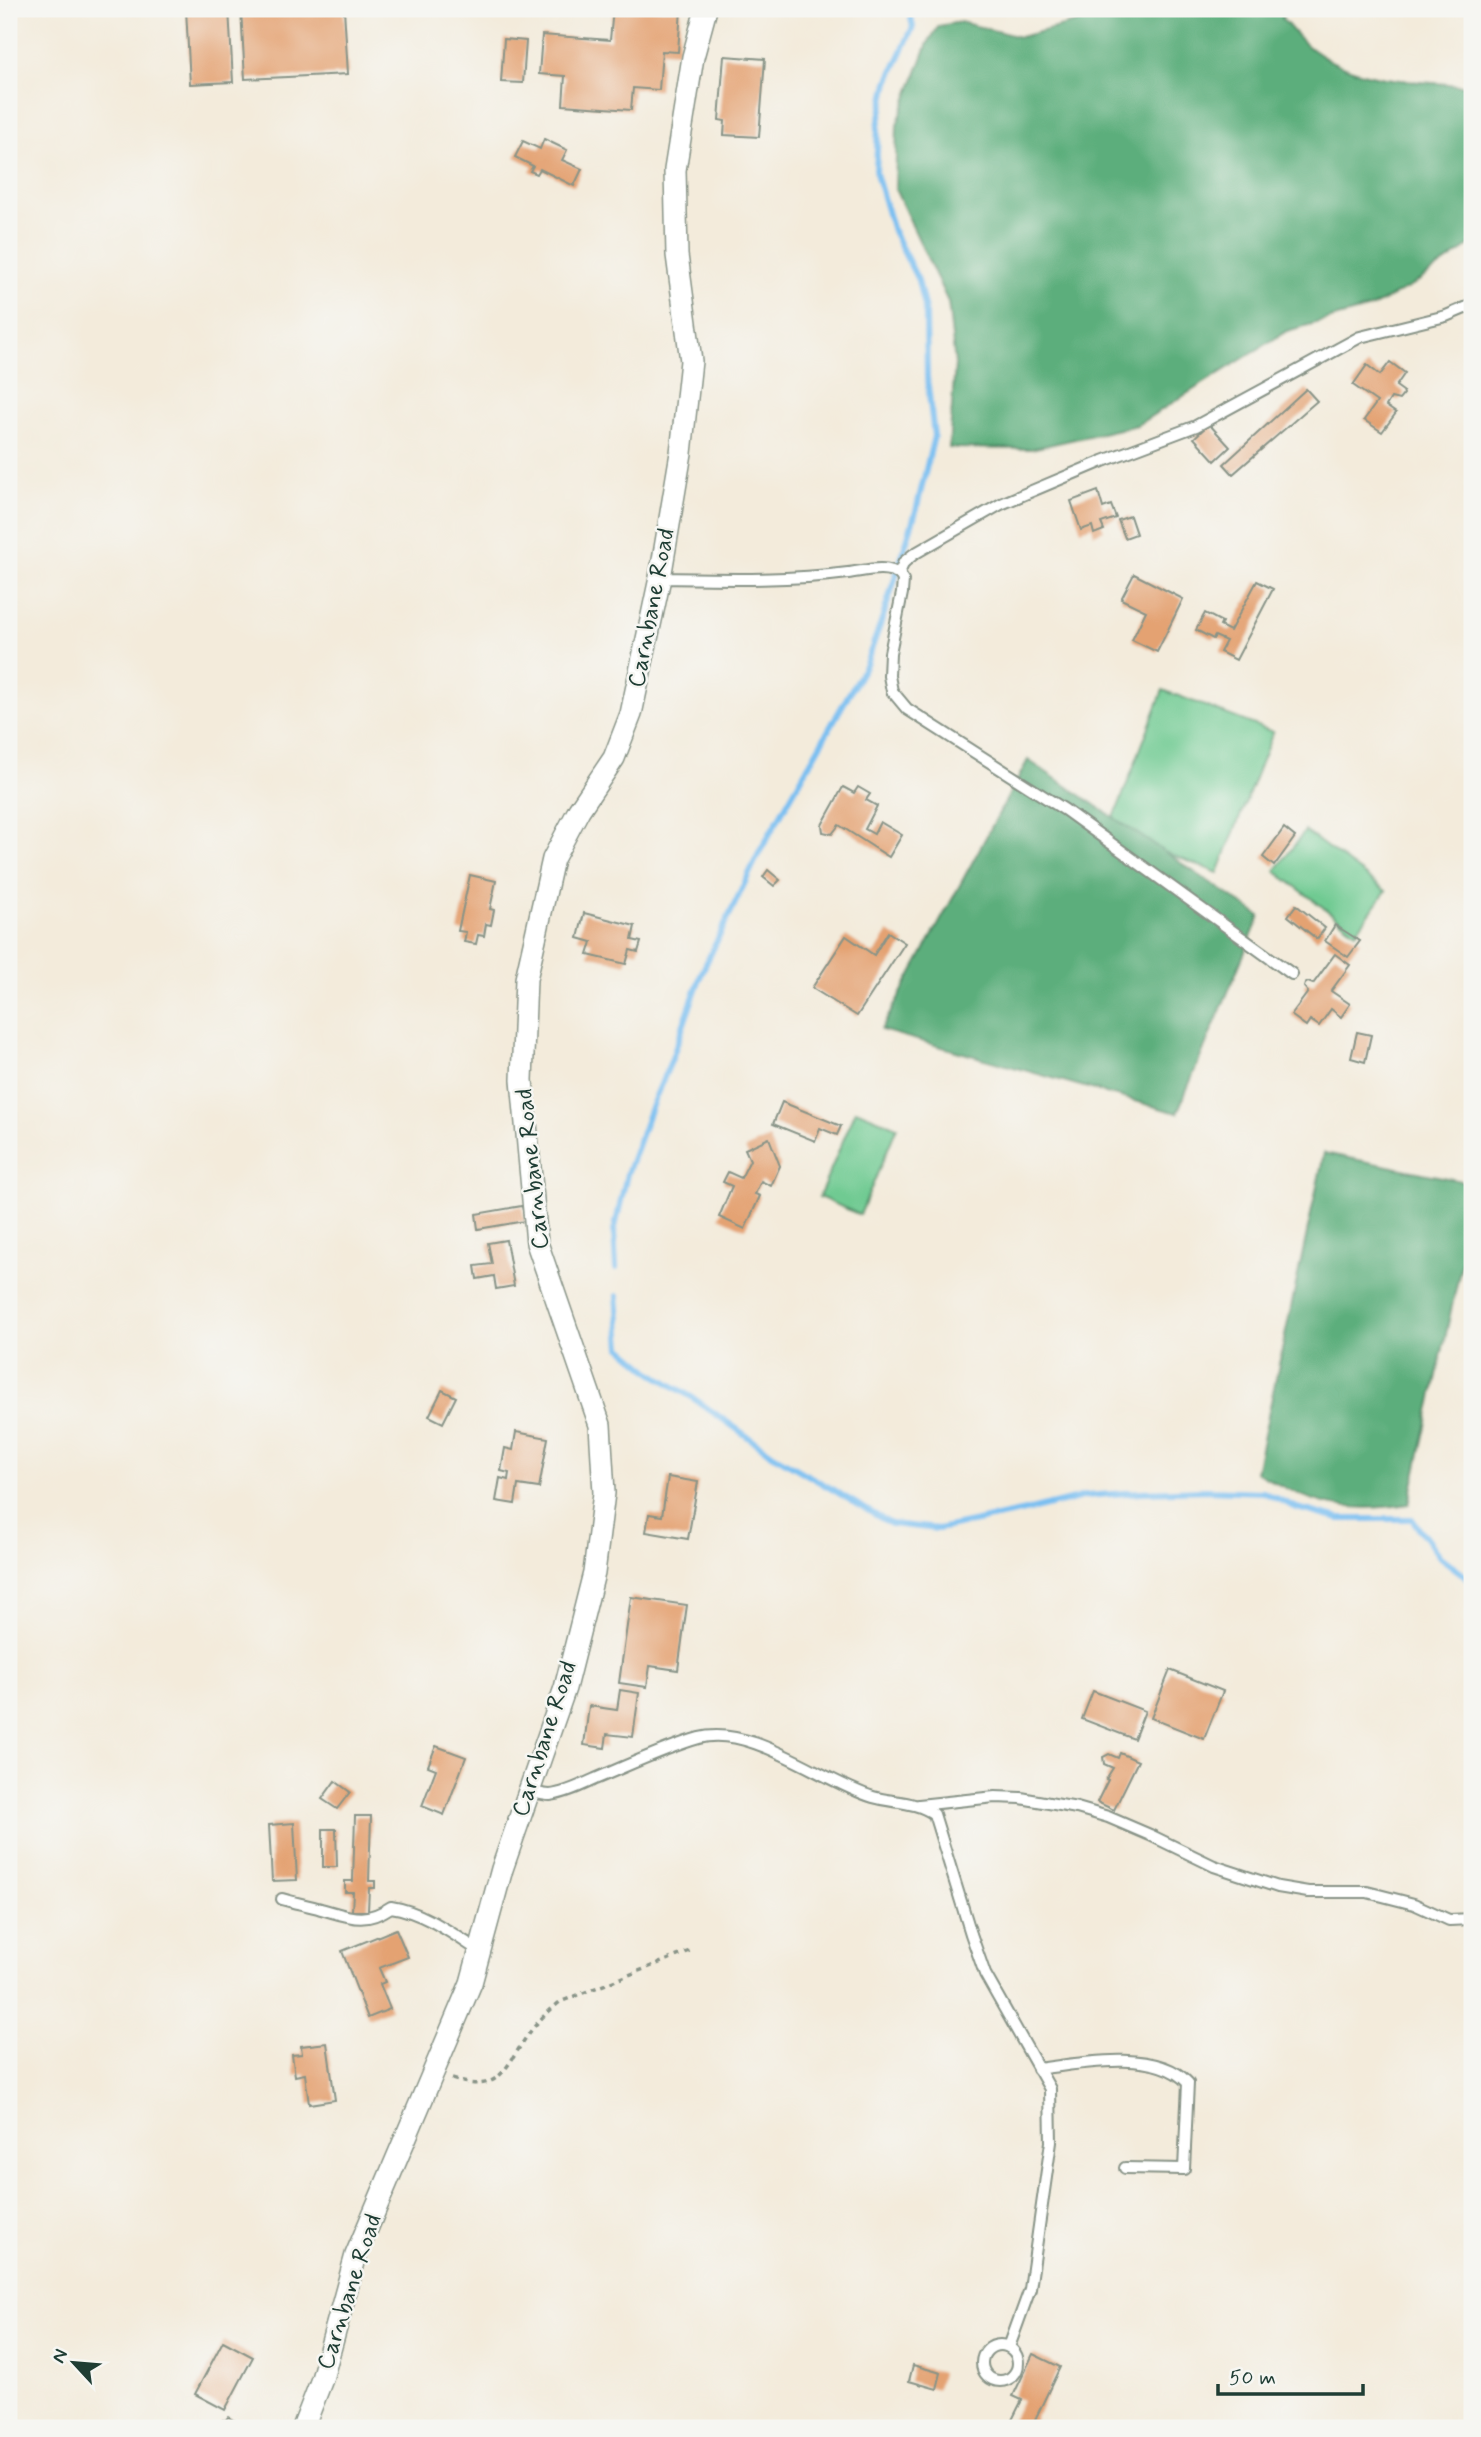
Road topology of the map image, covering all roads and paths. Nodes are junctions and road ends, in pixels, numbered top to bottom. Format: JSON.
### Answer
{"nodes":[{"id":1,"x":706,"y":9,"type":"edge"},
{"id":2,"x":1472,"y":305,"type":"edge"},
{"id":3,"x":897,"y":572,"type":"junction"},
{"id":4,"x":660,"y":578,"type":"junction"},
{"id":5,"x":1292,"y":974,"type":"dead end"},
{"id":6,"x":529,"y":1791,"type":"junction"},
{"id":7,"x":917,"y":1805,"type":"junction"},
{"id":8,"x":282,"y":1899,"type":"dead end"},
{"id":9,"x":1472,"y":1919,"type":"edge"},
{"id":10,"x":690,"y":1951,"type":"dead end"},
{"id":11,"x":481,"y":1952,"type":"junction"},
{"id":12,"x":1038,"y":2069,"type":"junction"},
{"id":13,"x":433,"y":2073,"type":"junction"},
{"id":14,"x":1125,"y":2168,"type":"dead end"},
{"id":15,"x":1009,"y":2347,"type":"dead end"},
{"id":16,"x":303,"y":2428,"type":"edge"}],
"edges":[{"from":1,"to":4,"type":"street","name":"Carnbane Road"},
{"from":2,"to":3,"type":"lane"},
{"from":3,"to":4,"type":"lane"},
{"from":3,"to":5,"type":"lane"},
{"from":4,"to":6,"type":"street","name":"Carnbane Road"},
{"from":6,"to":7,"type":"lane"},
{"from":6,"to":11,"type":"street","name":"Carnbane Road"},
{"from":7,"to":9,"type":"lane"},
{"from":7,"to":12,"type":"lane"},
{"from":8,"to":11,"type":"lane"},
{"from":10,"to":13,"type":"path"},
{"from":11,"to":13,"type":"street","name":"Carnbane Road"},
{"from":12,"to":14,"type":"lane"},
{"from":12,"to":15,"type":"lane"},
{"from":13,"to":16,"type":"street","name":"Carnbane Road"}]}
